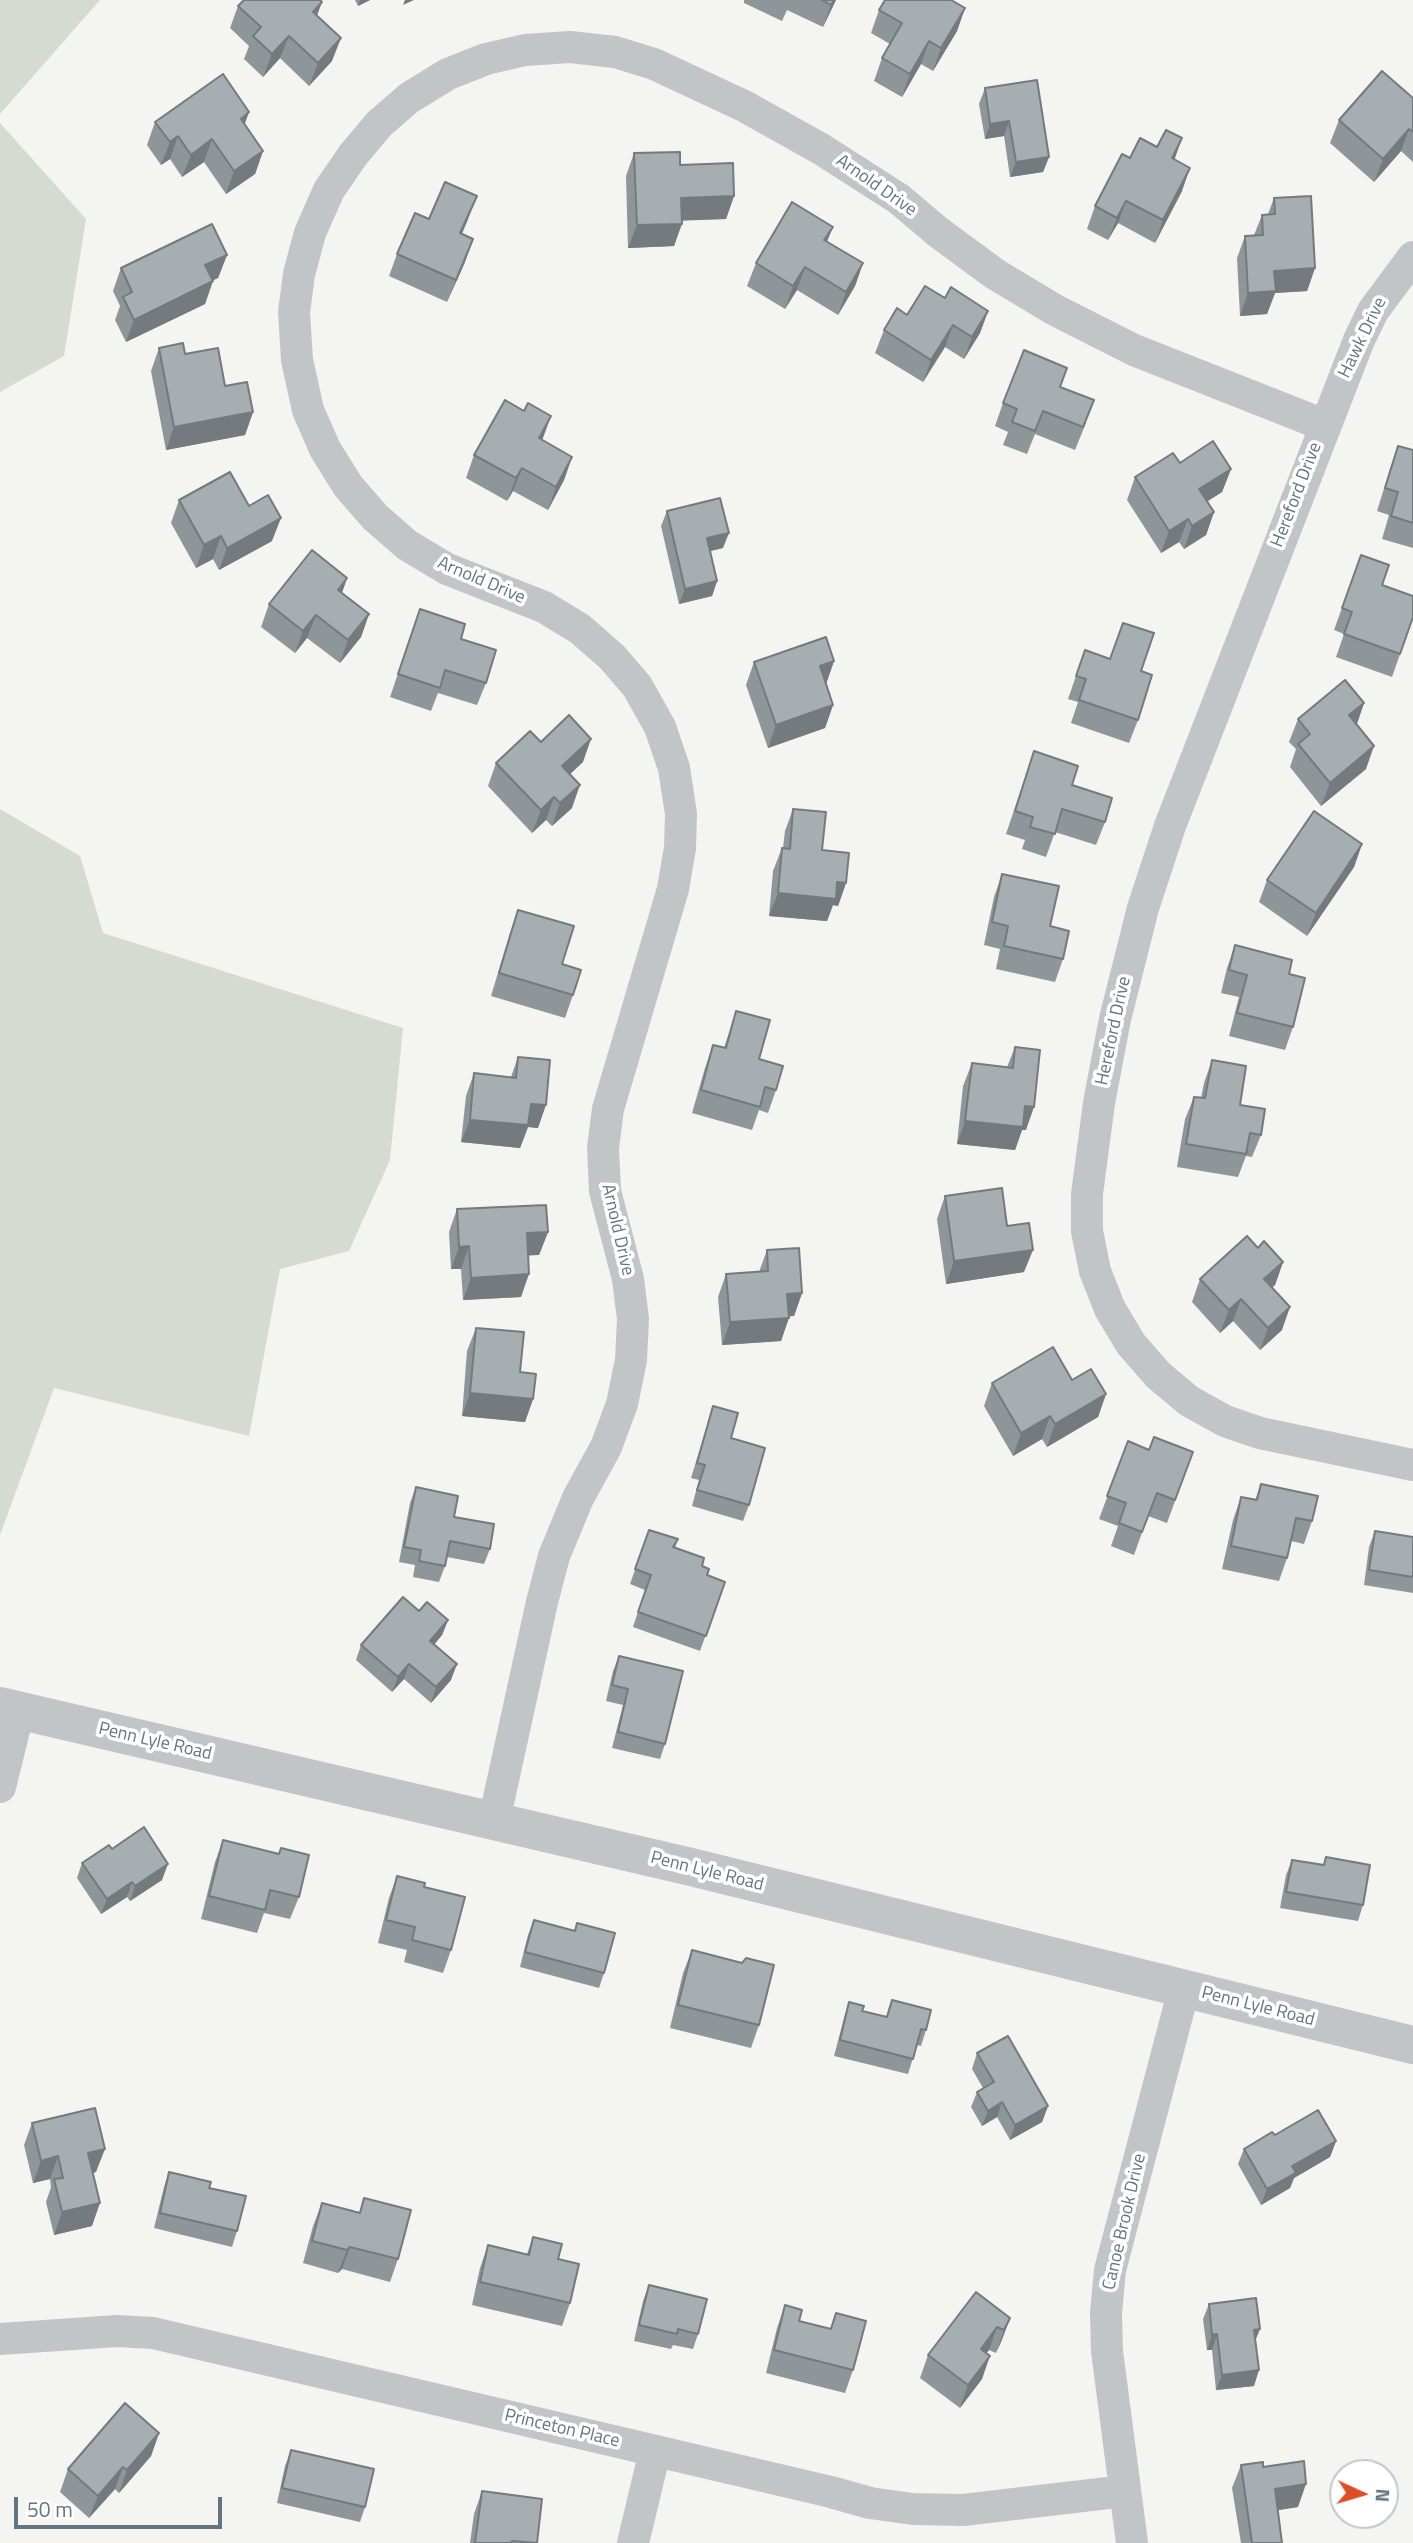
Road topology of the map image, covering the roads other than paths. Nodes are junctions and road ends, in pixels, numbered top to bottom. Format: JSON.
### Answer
{"nodes":[{"id":1,"x":1413,"y":257,"type":"edge"},
{"id":2,"x":1324,"y":425,"type":"junction"},
{"id":3,"x":1413,"y":1465,"type":"edge"},
{"id":4,"x":9,"y":1708,"type":"edge"},
{"id":5,"x":0,"y":1787,"type":"edge"},
{"id":6,"x":494,"y":1821,"type":"junction"},
{"id":7,"x":1184,"y":1989,"type":"junction"},
{"id":8,"x":1413,"y":2045,"type":"edge"},
{"id":9,"x":0,"y":2339,"type":"edge"},
{"id":10,"x":655,"y":2451,"type":"junction"},
{"id":11,"x":1125,"y":2491,"type":"junction"},
{"id":12,"x":633,"y":2543,"type":"edge"},
{"id":13,"x":1132,"y":2543,"type":"edge"}],
"edges":[{"from":1,"to":2,"type":"street","name":"Hawk Drive"},
{"from":2,"to":3,"type":"street","name":"Hereford Drive"},
{"from":2,"to":6,"type":"street","name":"Arnold Drive"},
{"from":4,"to":5,"type":"street"},
{"from":4,"to":6,"type":"street","name":"Penn Lyle Road"},
{"from":6,"to":7,"type":"street","name":"Penn Lyle Road"},
{"from":7,"to":8,"type":"street","name":"Penn Lyle Road"},
{"from":7,"to":11,"type":"street","name":"Canoe Brook Drive"},
{"from":9,"to":10,"type":"street","name":"Princeton Place"},
{"from":10,"to":11,"type":"street","name":"Princeton Place"},
{"from":10,"to":12,"type":"street"},
{"from":11,"to":13,"type":"street","name":"Canoe Brook Drive"}]}
